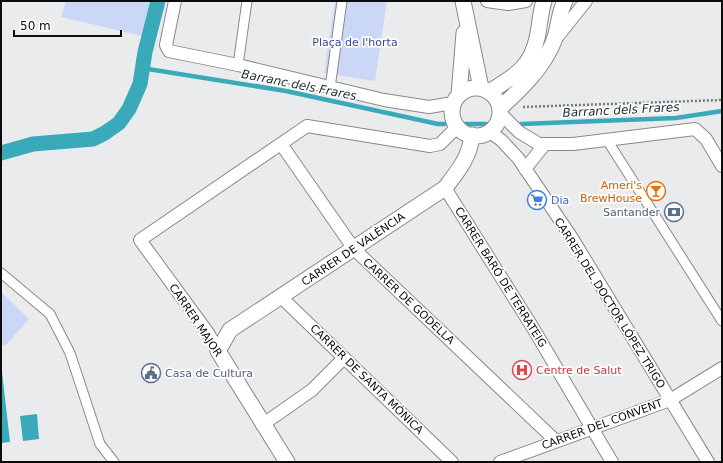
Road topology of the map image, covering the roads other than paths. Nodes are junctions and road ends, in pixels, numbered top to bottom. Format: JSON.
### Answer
{"nodes":[{"id":1,"x":176,"y":1,"type":"edge"},
{"id":2,"x":247,"y":1,"type":"edge"},
{"id":3,"x":342,"y":1,"type":"edge"},
{"id":4,"x":463,"y":1,"type":"edge"},
{"id":5,"x":487,"y":1,"type":"edge"},
{"id":6,"x":526,"y":1,"type":"edge"},
{"id":7,"x":544,"y":1,"type":"edge"},
{"id":8,"x":565,"y":1,"type":"edge"},
{"id":9,"x":586,"y":1,"type":"edge"},
{"id":10,"x":510,"y":3,"type":"edge"},
{"id":11,"x":465,"y":16,"type":"junction"},
{"id":12,"x":554,"y":42,"type":"junction"},
{"id":13,"x":238,"y":65,"type":"junction"},
{"id":14,"x":330,"y":88,"type":"junction"},
{"id":15,"x":485,"y":90,"type":"junction"},
{"id":16,"x":456,"y":99,"type":"junction"},
{"id":17,"x":500,"y":110,"type":"junction"},
{"id":18,"x":457,"y":127,"type":"junction"},
{"id":19,"x":490,"y":132,"type":"junction"},
{"id":20,"x":472,"y":135,"type":"junction"},
{"id":21,"x":607,"y":140,"type":"junction"},
{"id":22,"x":281,"y":144,"type":"junction"},
{"id":23,"x":545,"y":144,"type":"junction"},
{"id":24,"x":722,"y":166,"type":"edge"},
{"id":25,"x":525,"y":169,"type":"junction"},
{"id":26,"x":445,"y":188,"type":"junction"},
{"id":27,"x":354,"y":249,"type":"junction"},
{"id":28,"x":1,"y":272,"type":"edge"},
{"id":29,"x":282,"y":297,"type":"junction"},
{"id":30,"x":722,"y":321,"type":"edge"},
{"id":31,"x":218,"y":351,"type":"junction"},
{"id":32,"x":344,"y":358,"type":"junction"},
{"id":33,"x":722,"y":368,"type":"edge"},
{"id":34,"x":670,"y":400,"type":"junction"},
{"id":35,"x":262,"y":424,"type":"junction"},
{"id":36,"x":592,"y":429,"type":"junction"},
{"id":37,"x":556,"y":441,"type":"junction"},
{"id":38,"x":114,"y":462,"type":"edge"},
{"id":39,"x":287,"y":462,"type":"edge"},
{"id":40,"x":452,"y":462,"type":"edge"},
{"id":41,"x":500,"y":462,"type":"edge"},
{"id":42,"x":612,"y":462,"type":"edge"},
{"id":43,"x":708,"y":462,"type":"edge"}],
"edges":[{"from":1,"to":13,"type":"street"},
{"from":2,"to":13,"type":"street"},
{"from":3,"to":14,"type":"street"},
{"from":4,"to":11,"type":"street"},
{"from":5,"to":10,"type":"street"},
{"from":6,"to":10,"type":"street"},
{"from":7,"to":15,"type":"street"},
{"from":8,"to":12,"type":"street"},
{"from":9,"to":12,"type":"street"},
{"from":11,"to":15,"type":"street"},
{"from":11,"to":16,"type":"street"},
{"from":12,"to":17,"type":"street"},
{"from":13,"to":14,"type":"street"},
{"from":14,"to":16,"type":"street"},
{"from":15,"to":16,"type":"street"},
{"from":15,"to":17,"type":"street"},
{"from":16,"to":18,"type":"street"},
{"from":17,"to":19,"type":"street"},
{"from":17,"to":23,"type":"street"},
{"from":18,"to":20,"type":"street"},
{"from":18,"to":22,"type":"street"},
{"from":19,"to":20,"type":"street"},
{"from":19,"to":25,"type":"street","name":"CARRER DEL DOCTOR LÓPEZ TRIGO"},
{"from":20,"to":26,"type":"street","name":"CARRER DE VALÈNCIA"},
{"from":21,"to":23,"type":"street"},
{"from":21,"to":24,"type":"street"},
{"from":21,"to":30,"type":"street"},
{"from":22,"to":27,"type":"street","name":"CARRER DE GODELLA"},
{"from":22,"to":31,"type":"street","name":"CARRER MAJOR"},
{"from":23,"to":25,"type":"street"},
{"from":25,"to":34,"type":"street","name":"CARRER DEL DOCTOR LÓPEZ TRIGO"},
{"from":26,"to":27,"type":"street","name":"CARRER DE VALÈNCIA"},
{"from":26,"to":36,"type":"street","name":"CARRER BARÓ DE TERRATEIG"},
{"from":27,"to":29,"type":"street","name":"CARRER DE VALÈNCIA"},
{"from":27,"to":37,"type":"street","name":"CARRER DE GODELLA"},
{"from":28,"to":38,"type":"street"},
{"from":29,"to":31,"type":"street","name":"CARRER DE VALÈNCIA"},
{"from":29,"to":32,"type":"street","name":"CARRER DE SANTA MÒNICA"},
{"from":31,"to":35,"type":"street","name":"CARRER MAJOR"},
{"from":32,"to":35,"type":"street"},
{"from":32,"to":40,"type":"street","name":"CARRER DE SANTA MÒNICA"},
{"from":33,"to":34,"type":"street","name":"CARRER DEL CONVENT"},
{"from":34,"to":36,"type":"street","name":"CARRER DEL CONVENT"},
{"from":34,"to":43,"type":"street","name":"CARRER DEL DOCTOR LÓPEZ TRIGO"},
{"from":35,"to":39,"type":"street","name":"CARRER MAJOR"},
{"from":36,"to":37,"type":"street","name":"CARRER DEL CONVENT"},
{"from":36,"to":42,"type":"street","name":"CARRER BARÓ DE TERRATEIG"},
{"from":37,"to":41,"type":"street","name":"CARRER DEL CONVENT"}]}
